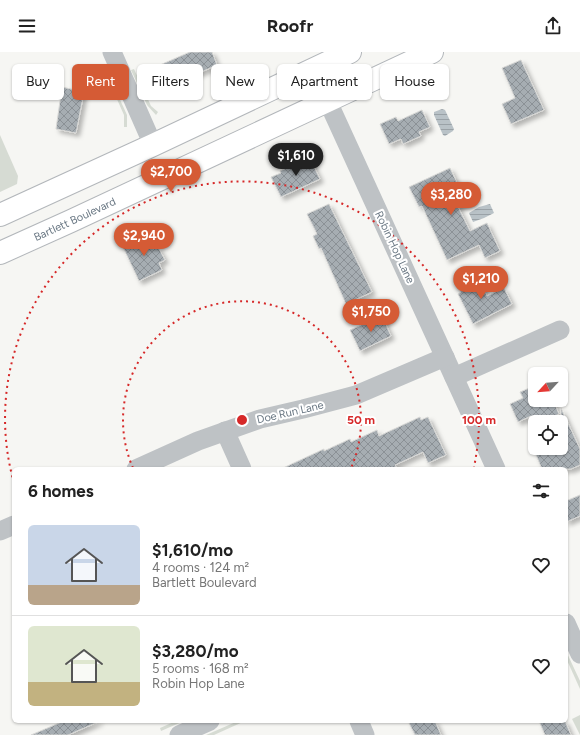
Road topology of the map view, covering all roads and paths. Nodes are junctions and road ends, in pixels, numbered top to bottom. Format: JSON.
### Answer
{"nodes":[{"id":1,"x":112,"y":52,"type":"edge"},
{"id":2,"x":350,"y":52,"type":"edge"},
{"id":3,"x":432,"y":52,"type":"edge"},
{"id":4,"x":324,"y":64,"type":"edge"},
{"id":5,"x":277,"y":86,"type":"edge"},
{"id":6,"x":328,"y":101,"type":"junction"},
{"id":7,"x":153,"y":145,"type":"junction"},
{"id":8,"x":0,"y":215,"type":"edge"},
{"id":9,"x":0,"y":253,"type":"edge"},
{"id":10,"x":560,"y":330,"type":"dead end"},
{"id":11,"x":445,"y":357,"type":"junction"},
{"id":12,"x":454,"y":377,"type":"junction"},
{"id":13,"x":225,"y":431,"type":"junction"},
{"id":14,"x":140,"y":467,"type":"edge"},
{"id":15,"x":241,"y":467,"type":"edge"},
{"id":16,"x":495,"y":467,"type":"edge"},
{"id":17,"x":12,"y":526,"type":"edge"},
{"id":18,"x":0,"y":531,"type":"edge"},
{"id":19,"x":568,"y":627,"type":"edge"},
{"id":20,"x":580,"y":654,"type":"edge"},
{"id":21,"x":206,"y":723,"type":"edge"},
{"id":22,"x":360,"y":723,"type":"edge"},
{"id":23,"x":179,"y":735,"type":"edge"},
{"id":24,"x":365,"y":735,"type":"edge"}],
"edges":[{"from":1,"to":7,"type":"street"},
{"from":2,"to":4,"type":"main road"},
{"from":3,"to":6,"type":"main road","name":"Bartlett Boulevard"},
{"from":5,"to":7,"type":"main road"},
{"from":6,"to":9,"type":"main road","name":"Bartlett Boulevard"},
{"from":6,"to":11,"type":"street","name":"Robin Hop Lane"},
{"from":7,"to":8,"type":"main road"},
{"from":10,"to":12,"type":"street"},
{"from":11,"to":12,"type":"street","name":"Robin Hop Lane"},
{"from":11,"to":13,"type":"street","name":"Doe Run Lane"},
{"from":12,"to":16,"type":"street","name":"Robin Hop Lane"},
{"from":13,"to":14,"type":"street","name":"Doe Run Lane"},
{"from":13,"to":15,"type":"street"},
{"from":17,"to":18,"type":"street"},
{"from":19,"to":20,"type":"street"},
{"from":21,"to":23,"type":"street"},
{"from":22,"to":24,"type":"street"}]}
